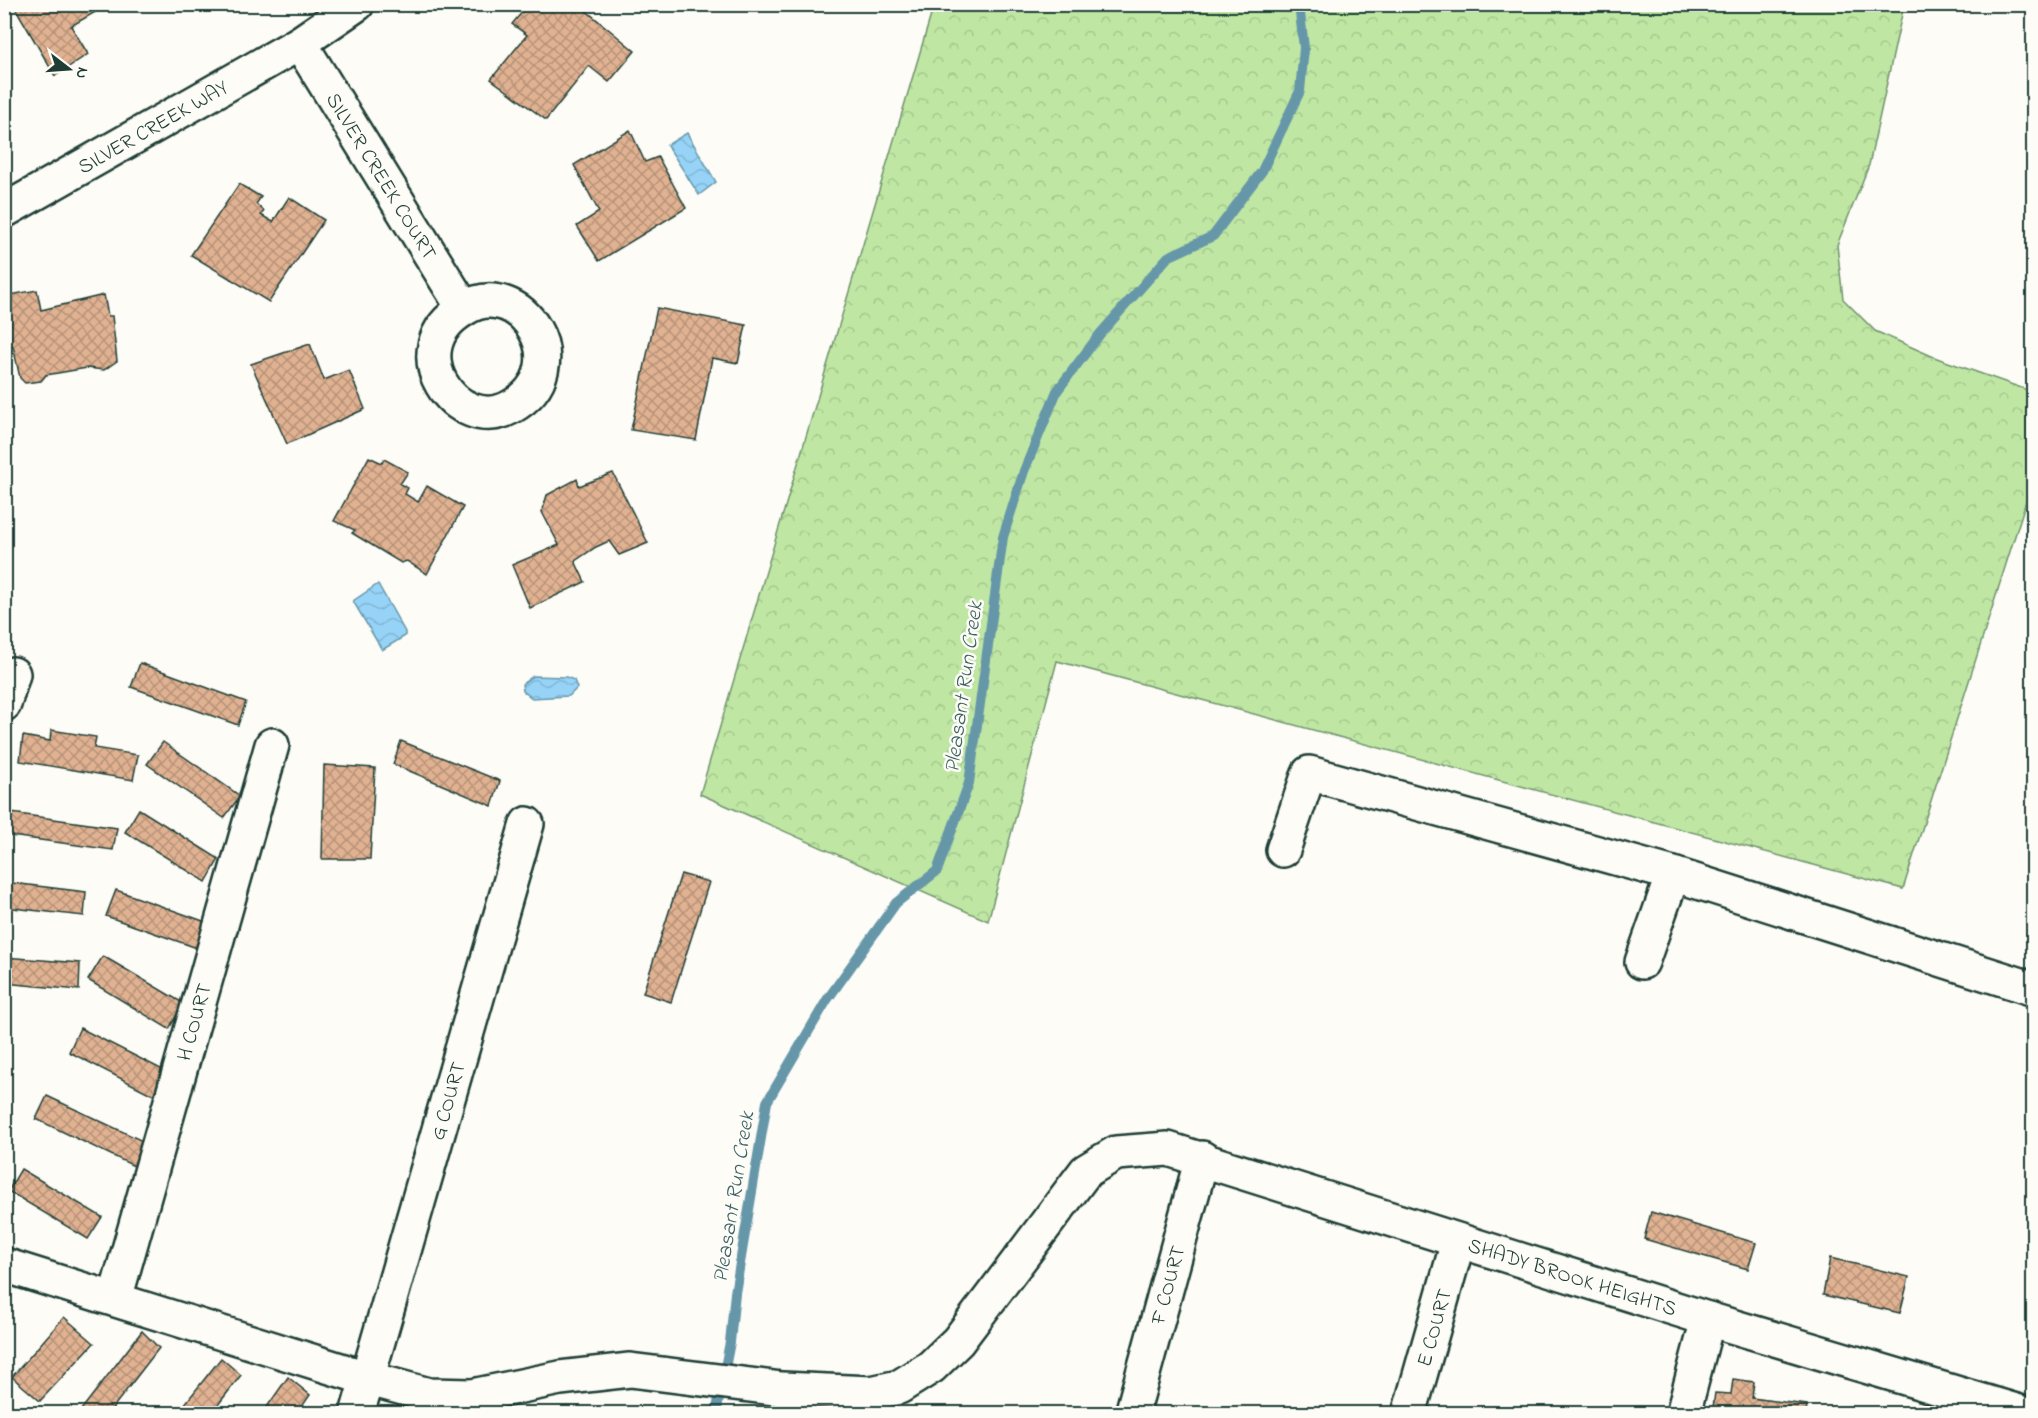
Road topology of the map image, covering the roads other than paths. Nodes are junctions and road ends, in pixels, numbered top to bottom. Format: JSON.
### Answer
{"nodes":[{"id":1,"x":357,"y":4,"type":"edge"},
{"id":2,"x":300,"y":43,"type":"junction"},
{"id":3,"x":4,"y":211,"type":"edge"},
{"id":4,"x":464,"y":309,"type":"dead end"},
{"id":5,"x":272,"y":745,"type":"dead end"},
{"id":6,"x":527,"y":824,"type":"dead end"},
{"id":7,"x":1283,"y":850,"type":"dead end"},
{"id":8,"x":1673,"y":874,"type":"junction"},
{"id":9,"x":1642,"y":962,"type":"dead end"},
{"id":10,"x":2034,"y":989,"type":"edge"},
{"id":11,"x":1202,"y":1158,"type":"junction"},
{"id":12,"x":1458,"y":1242,"type":"junction"},
{"id":13,"x":4,"y":1265,"type":"edge"},
{"id":14,"x":115,"y":1299,"type":"junction"},
{"id":15,"x":1708,"y":1320,"type":"junction"},
{"id":16,"x":366,"y":1378,"type":"junction"},
{"id":17,"x":1959,"y":1403,"type":"edge"},
{"id":18,"x":357,"y":1413,"type":"edge"},
{"id":19,"x":1132,"y":1413,"type":"edge"},
{"id":20,"x":1409,"y":1413,"type":"edge"},
{"id":21,"x":1683,"y":1413,"type":"edge"},
{"id":22,"x":2026,"y":1413,"type":"edge"}],
"edges":[{"from":1,"to":2,"type":"street","name":"SILVER CREEK WAY"},
{"from":2,"to":3,"type":"street","name":"SILVER CREEK WAY"},
{"from":2,"to":4,"type":"street","name":"SILVER CREEK COURT"},
{"from":5,"to":14,"type":"street","name":"H COURT"},
{"from":6,"to":16,"type":"street","name":"G COURT"},
{"from":7,"to":8,"type":"street"},
{"from":8,"to":9,"type":"street"},
{"from":8,"to":10,"type":"street"},
{"from":11,"to":12,"type":"street","name":"SHADY BROOK HEIGHTS"},
{"from":11,"to":16,"type":"street","name":"SHADY BROOK HEIGHTS"},
{"from":11,"to":19,"type":"street","name":"F COURT"},
{"from":12,"to":15,"type":"street","name":"SHADY BROOK HEIGHTS"},
{"from":12,"to":20,"type":"street","name":"E COURT"},
{"from":13,"to":14,"type":"street"},
{"from":14,"to":16,"type":"street"},
{"from":15,"to":17,"type":"street","name":"SHADY BROOK HEIGHTS"},
{"from":15,"to":21,"type":"street"},
{"from":16,"to":18,"type":"street","name":"G COURT"},
{"from":17,"to":22,"type":"street","name":"SHADY BROOK HEIGHTS"}]}
